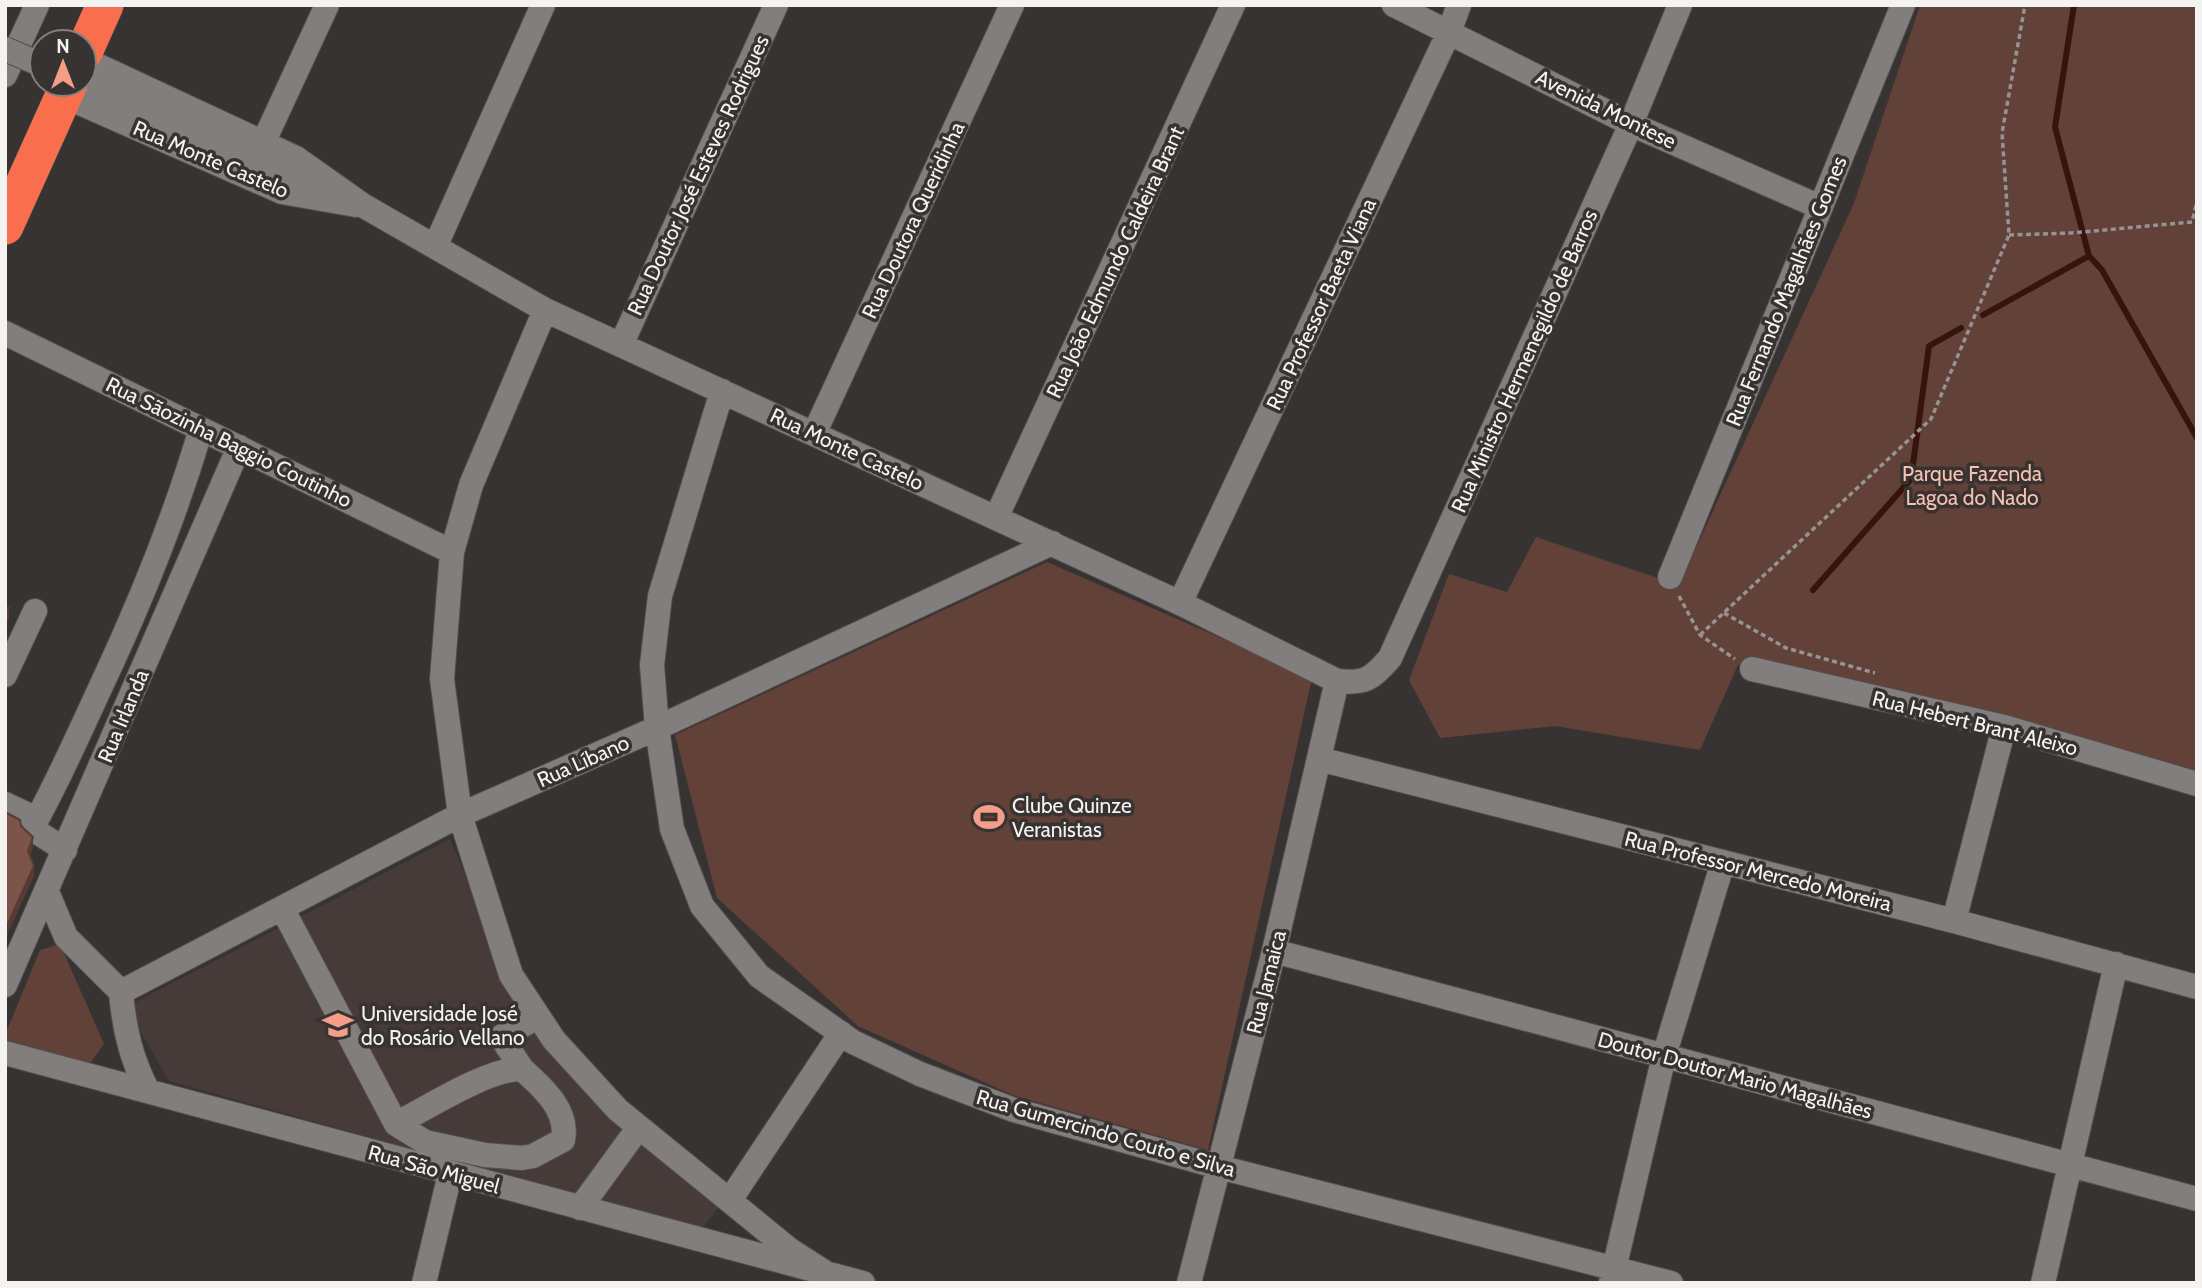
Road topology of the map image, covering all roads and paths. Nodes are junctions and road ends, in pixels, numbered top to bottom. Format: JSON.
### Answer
{"nodes":[{"id":1,"x":37,"y":5,"type":"edge"},
{"id":2,"x":105,"y":5,"type":"edge"},
{"id":3,"x":327,"y":5,"type":"edge"},
{"id":4,"x":543,"y":5,"type":"edge"},
{"id":5,"x":776,"y":5,"type":"edge"},
{"id":6,"x":1012,"y":5,"type":"edge"},
{"id":7,"x":1233,"y":5,"type":"edge"},
{"id":8,"x":1394,"y":5,"type":"edge"},
{"id":9,"x":1459,"y":5,"type":"edge"},
{"id":10,"x":1680,"y":5,"type":"edge"},
{"id":11,"x":1903,"y":5,"type":"edge"},
{"id":12,"x":2025,"y":5,"type":"edge"},
{"id":13,"x":95,"y":28,"type":"edge"},
{"id":14,"x":1449,"y":32,"type":"junction"},
{"id":15,"x":5,"y":49,"type":"edge"},
{"id":16,"x":28,"y":59,"type":"edge"},
{"id":17,"x":98,"y":66,"type":"edge"},
{"id":18,"x":5,"y":75,"type":"edge"},
{"id":19,"x":67,"y":98,"type":"edge"},
{"id":20,"x":92,"y":98,"type":"edge"},
{"id":21,"x":97,"y":98,"type":"edge"},
{"id":22,"x":1631,"y":124,"type":"junction"},
{"id":23,"x":263,"y":143,"type":"junction"},
{"id":24,"x":2197,"y":201,"type":"edge"},
{"id":25,"x":364,"y":206,"type":"junction"},
{"id":26,"x":1821,"y":207,"type":"junction"},
{"id":27,"x":5,"y":226,"type":"edge"},
{"id":28,"x":2009,"y":235,"type":"junction"},
{"id":29,"x":436,"y":247,"type":"junction"},
{"id":30,"x":545,"y":310,"type":"junction"},
{"id":31,"x":5,"y":332,"type":"edge"},
{"id":32,"x":621,"y":345,"type":"junction"},
{"id":33,"x":722,"y":391,"type":"junction"},
{"id":34,"x":201,"y":429,"type":"junction"},
{"id":35,"x":814,"y":434,"type":"junction"},
{"id":36,"x":239,"y":447,"type":"junction"},
{"id":37,"x":996,"y":518,"type":"junction"},
{"id":38,"x":1052,"y":543,"type":"junction"},
{"id":39,"x":452,"y":552,"type":"junction"},
{"id":40,"x":1670,"y":577,"type":"joint"},
{"id":41,"x":1180,"y":603,"type":"junction"},
{"id":42,"x":35,"y":611,"type":"dead end"},
{"id":43,"x":1700,"y":635,"type":"junction"},
{"id":44,"x":1752,"y":669,"type":"joint"},
{"id":45,"x":5,"y":675,"type":"edge"},
{"id":46,"x":1337,"y":681,"type":"junction"},
{"id":47,"x":2004,"y":727,"type":"junction"},
{"id":48,"x":657,"y":728,"type":"junction"},
{"id":49,"x":1319,"y":759,"type":"junction"},
{"id":50,"x":2197,"y":784,"type":"edge"},
{"id":51,"x":5,"y":804,"type":"edge"},
{"id":52,"x":460,"y":815,"type":"junction"},
{"id":53,"x":37,"y":819,"type":"junction"},
{"id":54,"x":65,"y":850,"type":"junction"},
{"id":55,"x":1723,"y":862,"type":"junction"},
{"id":56,"x":47,"y":892,"type":"junction"},
{"id":57,"x":282,"y":908,"type":"junction"},
{"id":58,"x":1954,"y":921,"type":"junction"},
{"id":59,"x":1274,"y":951,"type":"junction"},
{"id":60,"x":2116,"y":964,"type":"junction"},
{"id":61,"x":5,"y":985,"type":"edge"},
{"id":62,"x":2197,"y":987,"type":"edge"},
{"id":63,"x":121,"y":992,"type":"junction"},
{"id":64,"x":538,"y":1017,"type":"junction"},
{"id":65,"x":841,"y":1033,"type":"junction"},
{"id":66,"x":5,"y":1053,"type":"edge"},
{"id":67,"x":1664,"y":1055,"type":"junction"},
{"id":68,"x":522,"y":1069,"type":"junction"},
{"id":69,"x":148,"y":1091,"type":"junction"},
{"id":70,"x":396,"y":1124,"type":"junction"},
{"id":71,"x":639,"y":1127,"type":"junction"},
{"id":72,"x":2070,"y":1165,"type":"junction"},
{"id":73,"x":1219,"y":1167,"type":"junction"},
{"id":74,"x":450,"y":1174,"type":"junction"},
{"id":75,"x":2197,"y":1199,"type":"edge"},
{"id":76,"x":734,"y":1204,"type":"junction"},
{"id":77,"x":580,"y":1208,"type":"junction"},
{"id":78,"x":704,"y":1241,"type":"junction"},
{"id":79,"x":825,"y":1273,"type":"junction"},
{"id":80,"x":1612,"y":1275,"type":"edge"},
{"id":81,"x":424,"y":1283,"type":"edge"},
{"id":82,"x":863,"y":1283,"type":"edge"},
{"id":83,"x":1189,"y":1283,"type":"edge"},
{"id":84,"x":1671,"y":1283,"type":"edge"},
{"id":85,"x":2043,"y":1283,"type":"edge"}],
"edges":[{"from":1,"to":18,"type":"street"},
{"from":2,"to":13,"type":"highway"},
{"from":3,"to":23,"type":"street"},
{"from":4,"to":29,"type":"street"},
{"from":5,"to":32,"type":"street","name":"Rua Doutor José Esteves Rodrigues"},
{"from":6,"to":35,"type":"street","name":"Rua Doutora Queridinha"},
{"from":7,"to":37,"type":"street","name":"Rua João Edmundo Caldeira Brant"},
{"from":8,"to":14,"type":"street","name":"Avenida Montese"},
{"from":9,"to":14,"type":"street","name":"Rua Professor Baeta Viana"},
{"from":10,"to":22,"type":"street","name":"Rua Ministro Hermenegildo de Barros"},
{"from":11,"to":26,"type":"street","name":"Rua Fernando Magalhães Gomes"},
{"from":12,"to":28,"type":"path"},
{"from":14,"to":22,"type":"street","name":"Avenida Montese"},
{"from":14,"to":41,"type":"street","name":"Rua Professor Baeta Viana"},
{"from":15,"to":16,"type":"street","bridge":true},
{"from":17,"to":23,"type":"street","name":"Rua Monte Castelo"},
{"from":19,"to":27,"type":"highway"},
{"from":20,"to":25,"type":"street","name":"Rua Monte Castelo"},
{"from":21,"to":25,"type":"street"},
{"from":22,"to":26,"type":"street","name":"Avenida Montese"},
{"from":22,"to":46,"type":"street","name":"Rua Ministro Hermenegildo de Barros"},
{"from":23,"to":25,"type":"street","name":"Rua Monte Castelo"},
{"from":24,"to":28,"type":"path"},
{"from":25,"to":29,"type":"street","name":"Rua Monte Castelo"},
{"from":26,"to":40,"type":"street","name":"Rua Fernando Magalhães Gomes"},
{"from":28,"to":43,"type":"path"},
{"from":29,"to":30,"type":"street","name":"Rua Monte Castelo"},
{"from":30,"to":32,"type":"street","name":"Rua Monte Castelo"},
{"from":30,"to":39,"type":"street"},
{"from":31,"to":34,"type":"street","name":"Rua Sãozinha Baggio Coutinho"},
{"from":32,"to":33,"type":"street","name":"Rua Monte Castelo"},
{"from":33,"to":35,"type":"street","name":"Rua Monte Castelo"},
{"from":33,"to":48,"type":"street","name":"Rua Gumercindo Couto e Silva"},
{"from":34,"to":36,"type":"street","name":"Rua Sãozinha Baggio Coutinho"},
{"from":34,"to":53,"type":"street"},
{"from":35,"to":37,"type":"street","name":"Rua Monte Castelo"},
{"from":36,"to":39,"type":"street","name":"Rua Sãozinha Baggio Coutinho"},
{"from":36,"to":54,"type":"street","name":"Rua Irlanda"},
{"from":37,"to":38,"type":"street","name":"Rua Monte Castelo"},
{"from":38,"to":41,"type":"street","name":"Rua Monte Castelo"},
{"from":38,"to":48,"type":"street","name":"Rua Líbano"},
{"from":39,"to":52,"type":"street"},
{"from":40,"to":43,"type":"path"},
{"from":41,"to":46,"type":"street","name":"Rua Monte Castelo"},
{"from":42,"to":45,"type":"street"},
{"from":43,"to":44,"type":"path"},
{"from":44,"to":47,"type":"street","name":"Rua Hebert Brant Aleixo"},
{"from":46,"to":49,"type":"street","name":"Rua Jamaica"},
{"from":47,"to":50,"type":"street","name":"Rua Hebert Brant Aleixo"},
{"from":47,"to":58,"type":"street"},
{"from":48,"to":52,"type":"street","name":"Rua Líbano"},
{"from":48,"to":65,"type":"street","name":"Rua Gumercindo Couto e Silva"},
{"from":49,"to":55,"type":"street","name":"Rua Professor Mercedo Moreira"},
{"from":49,"to":59,"type":"street","name":"Rua Jamaica"},
{"from":51,"to":53,"type":"street"},
{"from":52,"to":57,"type":"street","name":"Rua Líbano"},
{"from":52,"to":64,"type":"street"},
{"from":53,"to":54,"type":"street"},
{"from":54,"to":56,"type":"street","name":"Rua Irlanda"},
{"from":55,"to":58,"type":"street","name":"Rua Professor Mercedo Moreira"},
{"from":55,"to":67,"type":"street"},
{"from":56,"to":61,"type":"street","name":"Rua Irlanda"},
{"from":56,"to":63,"type":"street"},
{"from":57,"to":63,"type":"street","name":"Rua Líbano"},
{"from":57,"to":70,"type":"street"},
{"from":58,"to":60,"type":"street","name":"Rua Professor Mercedo Moreira"},
{"from":59,"to":67,"type":"street","name":"Doutor Doutor Mario Magalhães"},
{"from":59,"to":73,"type":"street","name":"Rua Jamaica"},
{"from":60,"to":62,"type":"street","name":"Rua Professor Mercedo Moreira"},
{"from":60,"to":72,"type":"street"},
{"from":63,"to":69,"type":"street"},
{"from":64,"to":68,"type":"street"},
{"from":64,"to":71,"type":"street"},
{"from":65,"to":73,"type":"street","name":"Rua Gumercindo Couto e Silva"},
{"from":65,"to":76,"type":"street"},
{"from":66,"to":69,"type":"street","name":"Rua São Miguel"},
{"from":67,"to":72,"type":"street","name":"Doutor Doutor Mario Magalhães"},
{"from":67,"to":80,"type":"street"},
{"from":68,"to":70,"type":"street"},
{"from":68,"to":70,"type":"street"},
{"from":69,"to":74,"type":"street","name":"Rua São Miguel"},
{"from":71,"to":76,"type":"street"},
{"from":71,"to":77,"type":"street"},
{"from":72,"to":75,"type":"street","name":"Doutor Doutor Mario Magalhães"},
{"from":72,"to":85,"type":"street"},
{"from":73,"to":80,"type":"street","name":"Rua Gumercindo Couto e Silva"},
{"from":73,"to":83,"type":"street","name":"Rua Jamaica"},
{"from":74,"to":77,"type":"street","name":"Rua São Miguel"},
{"from":74,"to":81,"type":"street"},
{"from":76,"to":78,"type":"street"},
{"from":76,"to":79,"type":"street"},
{"from":77,"to":78,"type":"street","name":"Rua São Miguel"},
{"from":78,"to":79,"type":"street","name":"Rua São Miguel"},
{"from":79,"to":82,"type":"street","name":"Rua São Miguel"},
{"from":80,"to":84,"type":"street","name":"Rua Gumercindo Couto e Silva"}]}
